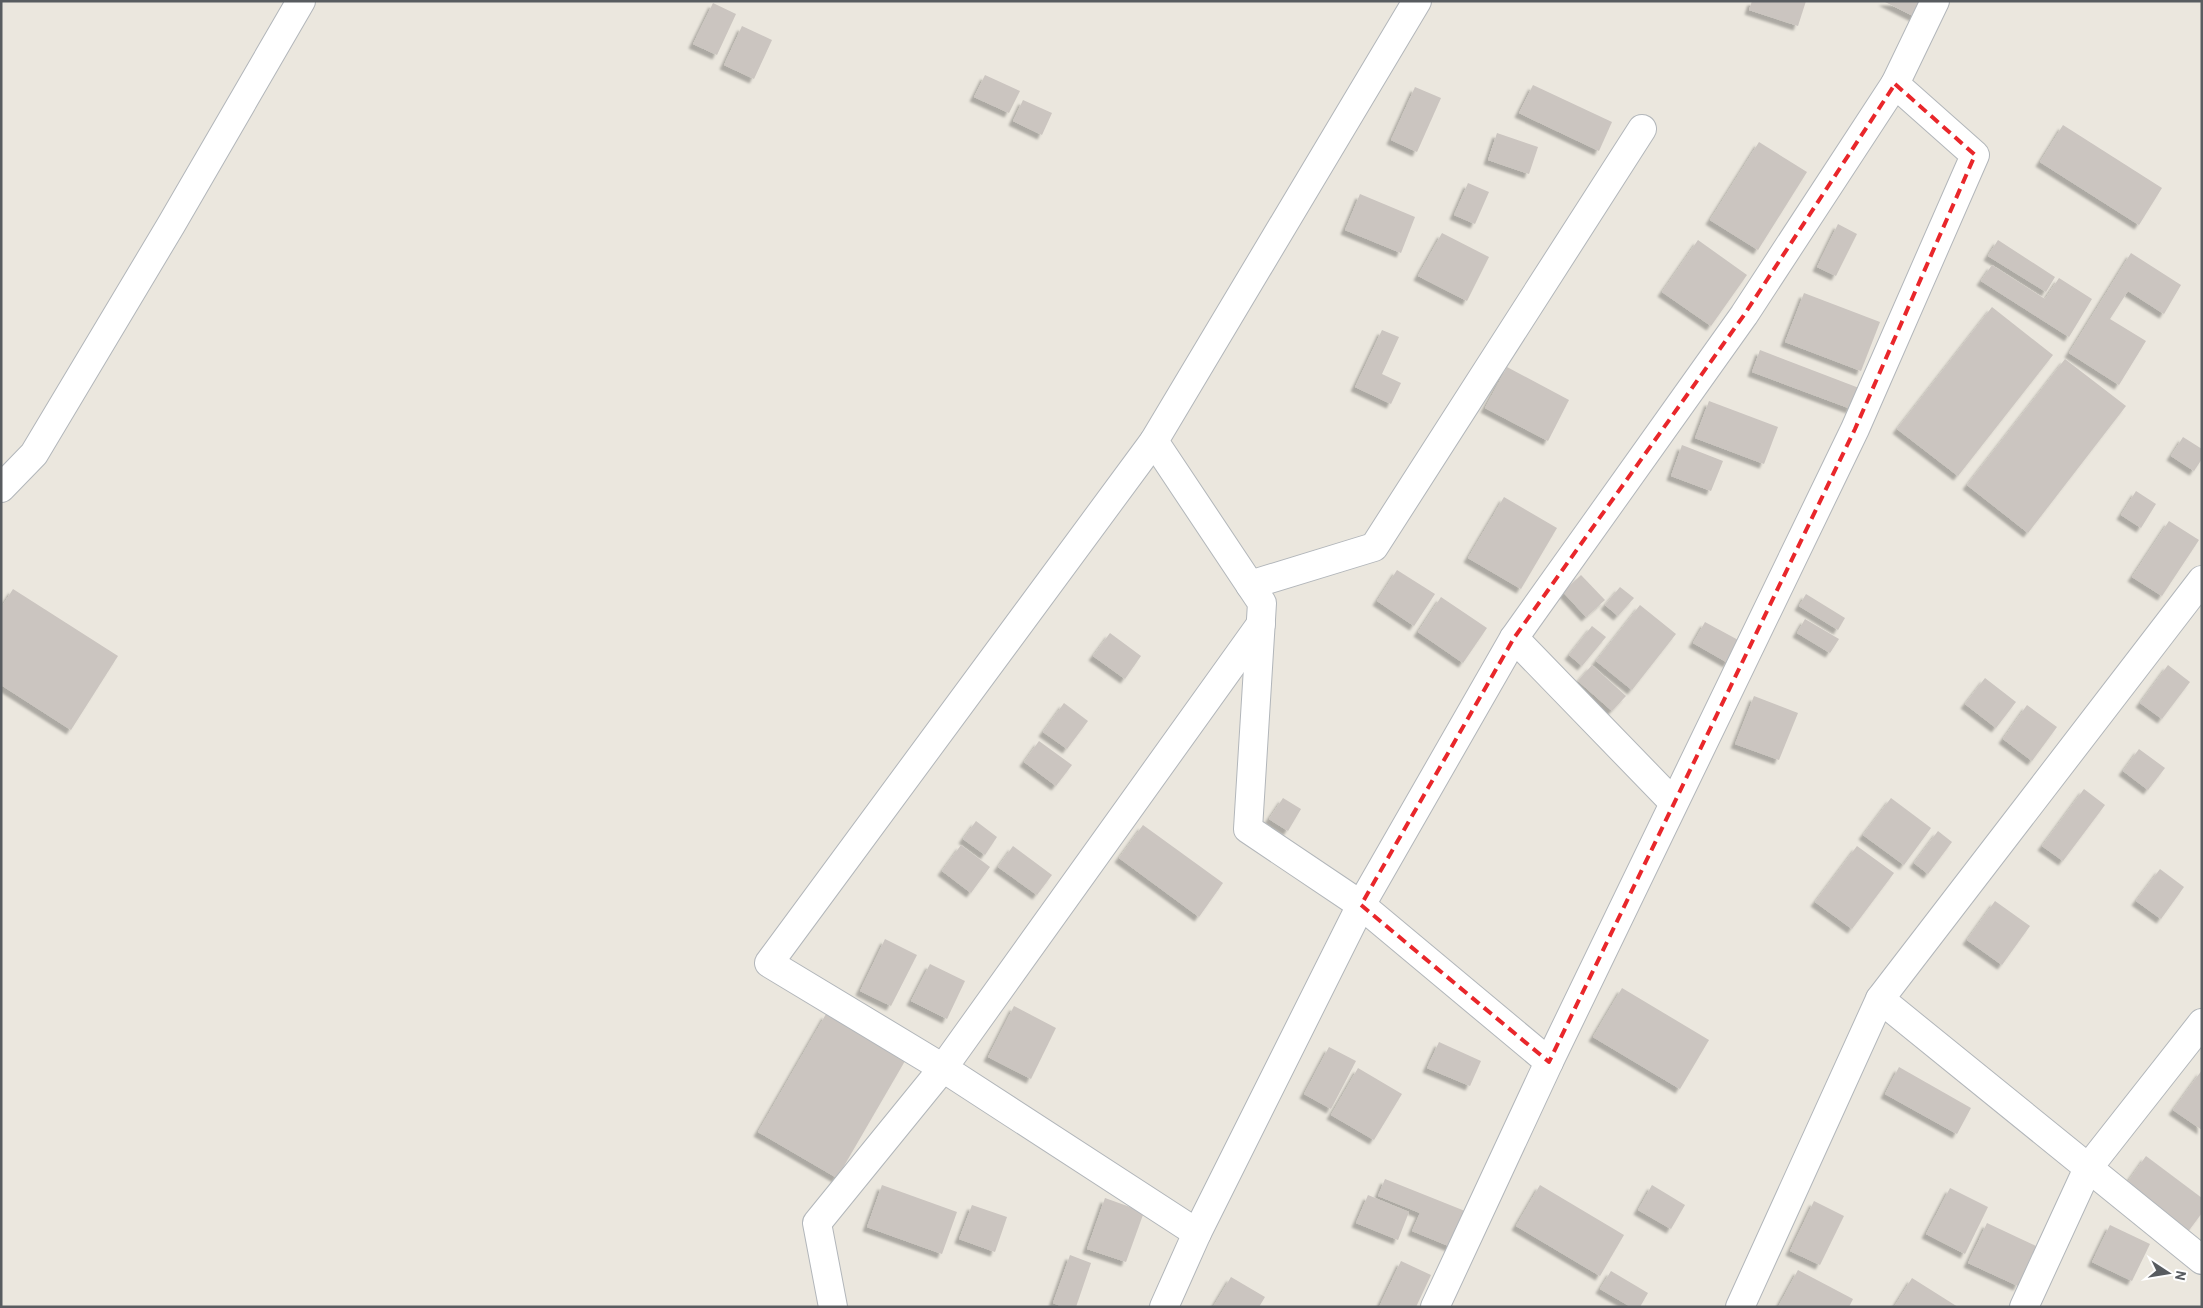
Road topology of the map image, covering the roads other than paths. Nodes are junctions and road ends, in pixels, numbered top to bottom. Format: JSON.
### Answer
{"nodes":[{"id":1,"x":301,"y":1,"type":"edge"},
{"id":2,"x":1417,"y":1,"type":"edge"},
{"id":3,"x":1935,"y":1,"type":"edge"},
{"id":4,"x":1895,"y":84,"type":"junction"},
{"id":5,"x":1642,"y":129,"type":"dead end"},
{"id":6,"x":1154,"y":441,"type":"junction"},
{"id":7,"x":1,"y":488,"type":"edge"},
{"id":8,"x":2202,"y":580,"type":"edge"},
{"id":9,"x":1250,"y":585,"type":"junction"},
{"id":10,"x":1261,"y":624,"type":"junction"},
{"id":11,"x":1514,"y":638,"type":"junction"},
{"id":12,"x":1673,"y":802,"type":"junction"},
{"id":13,"x":1361,"y":905,"type":"junction"},
{"id":14,"x":1880,"y":999,"type":"junction"},
{"id":15,"x":2202,"y":1023,"type":"edge"},
{"id":16,"x":1548,"y":1062,"type":"junction"},
{"id":17,"x":943,"y":1068,"type":"junction"},
{"id":18,"x":2088,"y":1168,"type":"junction"},
{"id":19,"x":1197,"y":1234,"type":"junction"},
{"id":20,"x":2202,"y":1260,"type":"edge"},
{"id":21,"x":833,"y":1307,"type":"edge"},
{"id":22,"x":1164,"y":1307,"type":"edge"},
{"id":23,"x":1435,"y":1307,"type":"edge"},
{"id":24,"x":1740,"y":1307,"type":"edge"},
{"id":25,"x":2024,"y":1307,"type":"edge"}],
"edges":[{"from":1,"to":7,"type":"street"},
{"from":2,"to":6,"type":"street"},
{"from":3,"to":4,"type":"street"},
{"from":4,"to":11,"type":"street"},
{"from":4,"to":12,"type":"street"},
{"from":5,"to":9,"type":"street"},
{"from":6,"to":9,"type":"street"},
{"from":6,"to":17,"type":"street"},
{"from":8,"to":14,"type":"street"},
{"from":9,"to":10,"type":"street"},
{"from":10,"to":13,"type":"street"},
{"from":10,"to":17,"type":"street"},
{"from":11,"to":12,"type":"street"},
{"from":11,"to":13,"type":"street"},
{"from":12,"to":16,"type":"street"},
{"from":13,"to":16,"type":"street"},
{"from":13,"to":19,"type":"street"},
{"from":14,"to":18,"type":"street"},
{"from":14,"to":24,"type":"street"},
{"from":15,"to":18,"type":"street"},
{"from":16,"to":23,"type":"street"},
{"from":17,"to":19,"type":"street"},
{"from":17,"to":21,"type":"street"},
{"from":18,"to":20,"type":"street"},
{"from":18,"to":25,"type":"street"},
{"from":19,"to":22,"type":"street"}]}
